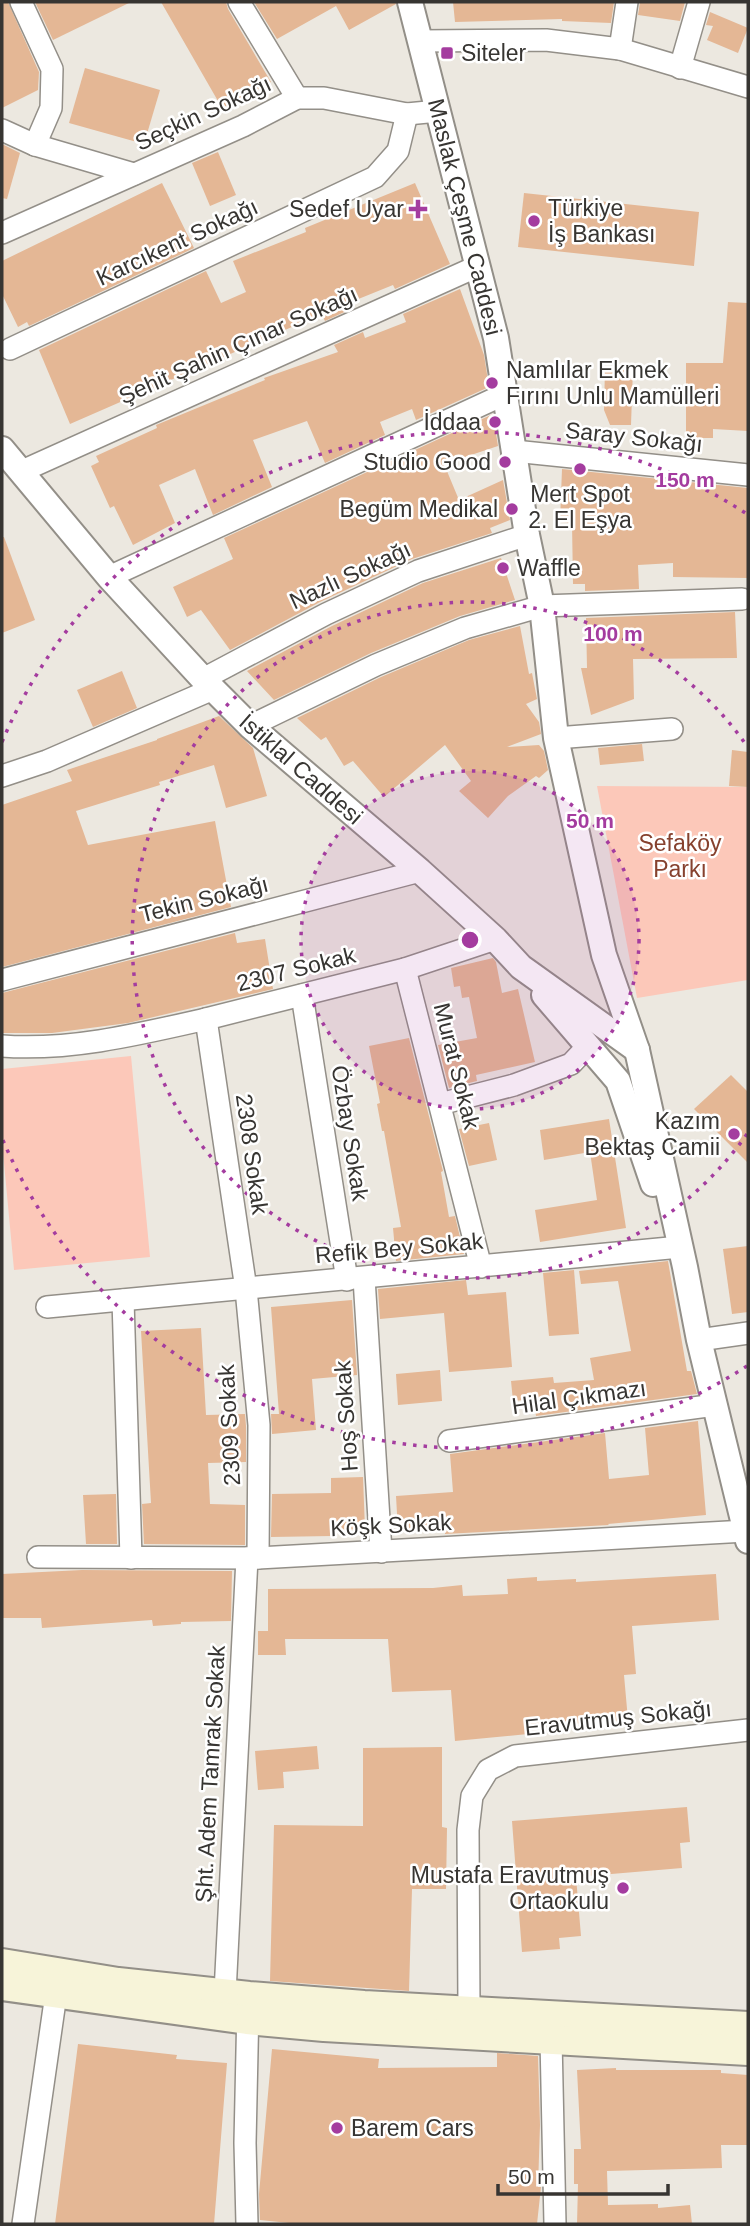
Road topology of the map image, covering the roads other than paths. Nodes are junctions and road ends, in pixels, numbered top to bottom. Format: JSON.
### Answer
{"nodes":[{"id":1,"x":21,"y":2,"type":"edge"},
{"id":2,"x":239,"y":2,"type":"edge"},
{"id":3,"x":410,"y":2,"type":"edge"},
{"id":4,"x":627,"y":2,"type":"edge"},
{"id":5,"x":699,"y":2,"type":"edge"},
{"id":6,"x":420,"y":41,"type":"junction"},
{"id":7,"x":620,"y":49,"type":"junction"},
{"id":8,"x":680,"y":68,"type":"junction"},
{"id":9,"x":748,"y":87,"type":"edge"},
{"id":10,"x":297,"y":98,"type":"junction"},
{"id":11,"x":438,"y":111,"type":"junction"},
{"id":12,"x":407,"y":114,"type":"junction"},
{"id":13,"x":2,"y":130,"type":"edge"},
{"id":14,"x":35,"y":145,"type":"junction"},
{"id":15,"x":134,"y":174,"type":"junction"},
{"id":16,"x":2,"y":233,"type":"edge"},
{"id":17,"x":478,"y":266,"type":"junction"},
{"id":18,"x":10,"y":349,"type":"dead end"},
{"id":19,"x":505,"y":394,"type":"junction"},
{"id":20,"x":2,"y":449,"type":"edge"},
{"id":21,"x":514,"y":451,"type":"junction"},
{"id":22,"x":20,"y":472,"type":"junction"},
{"id":23,"x":748,"y":475,"type":"edge"},
{"id":24,"x":527,"y":535,"type":"junction"},
{"id":25,"x":109,"y":577,"type":"junction"},
{"id":26,"x":742,"y":599,"type":"dead end"},
{"id":27,"x":542,"y":606,"type":"junction"},
{"id":28,"x":208,"y":684,"type":"junction"},
{"id":29,"x":250,"y":726,"type":"junction"},
{"id":30,"x":672,"y":729,"type":"dead end"},
{"id":31,"x":556,"y":738,"type":"junction"},
{"id":32,"x":2,"y":776,"type":"edge"},
{"id":33,"x":420,"y":871,"type":"junction"},
{"id":34,"x":495,"y":939,"type":"junction"},
{"id":35,"x":521,"y":967,"type":"junction"},
{"id":36,"x":405,"y":969,"type":"junction"},
{"id":37,"x":2,"y":980,"type":"edge"},
{"id":38,"x":302,"y":995,"type":"junction"},
{"id":39,"x":206,"y":1023,"type":"junction"},
{"id":40,"x":2,"y":1046,"type":"edge"},
{"id":41,"x":588,"y":1046,"type":"junction"},
{"id":42,"x":637,"y":1050,"type":"junction"},
{"id":43,"x":440,"y":1104,"type":"junction"},
{"id":44,"x":680,"y":1247,"type":"junction"},
{"id":45,"x":481,"y":1267,"type":"junction"},
{"id":46,"x":355,"y":1279,"type":"junction"},
{"id":47,"x":246,"y":1289,"type":"junction"},
{"id":48,"x":123,"y":1300,"type":"junction"},
{"id":49,"x":47,"y":1307,"type":"dead end"},
{"id":50,"x":748,"y":1333,"type":"edge"},
{"id":51,"x":699,"y":1340,"type":"junction"},
{"id":52,"x":715,"y":1405,"type":"junction"},
{"id":53,"x":449,"y":1441,"type":"dead end"},
{"id":54,"x":747,"y":1536,"type":"edge"},
{"id":55,"x":381,"y":1552,"type":"junction"},
{"id":56,"x":38,"y":1557,"type":"dead end"},
{"id":57,"x":131,"y":1558,"type":"junction"},
{"id":58,"x":252,"y":1558,"type":"junction"},
{"id":59,"x":748,"y":1730,"type":"edge"},
{"id":60,"x":2,"y":1963,"type":"edge"},
{"id":61,"x":2,"y":1986,"type":"edge"},
{"id":62,"x":56,"y":1994,"type":"junction"},
{"id":63,"x":240,"y":2003,"type":"junction"},
{"id":64,"x":470,"y":2009,"type":"junction"},
{"id":65,"x":748,"y":2026,"type":"edge"},
{"id":66,"x":551,"y":2039,"type":"junction"},
{"id":67,"x":748,"y":2051,"type":"edge"},
{"id":68,"x":23,"y":2224,"type":"edge"},
{"id":69,"x":247,"y":2224,"type":"edge"},
{"id":70,"x":555,"y":2224,"type":"edge"}],
"edges":[{"from":1,"to":14,"type":"street"},
{"from":2,"to":10,"type":"street"},
{"from":3,"to":6,"type":"street","name":"Maslak Çeşme Caddesi"},
{"from":4,"to":7,"type":"street"},
{"from":5,"to":8,"type":"street"},
{"from":6,"to":7,"type":"street"},
{"from":6,"to":11,"type":"street","name":"Maslak Çeşme Caddesi"},
{"from":7,"to":8,"type":"street"},
{"from":8,"to":9,"type":"street"},
{"from":10,"to":12,"type":"street","name":"Seçkin Sokağı"},
{"from":10,"to":15,"type":"street","name":"Seçkin Sokağı"},
{"from":11,"to":12,"type":"street","name":"Seçkin Sokağı"},
{"from":11,"to":17,"type":"street","name":"Maslak Çeşme Caddesi"},
{"from":12,"to":18,"type":"street","name":"Karcıkent Sokağı"},
{"from":13,"to":14,"type":"street"},
{"from":14,"to":15,"type":"street"},
{"from":15,"to":16,"type":"street","name":"Seçkin Sokağı"},
{"from":17,"to":19,"type":"street","name":"Maslak Çeşme Caddesi"},
{"from":17,"to":22,"type":"street","name":"Şehit Şahin Çınar Sokağı"},
{"from":19,"to":21,"type":"street","name":"Maslak Çeşme Caddesi"},
{"from":19,"to":25,"type":"street"},
{"from":20,"to":22,"type":"street","name":"İstiklal Caddesi"},
{"from":21,"to":23,"type":"street","name":"Saray Sokağı"},
{"from":21,"to":24,"type":"street","name":"Maslak Çeşme Caddesi"},
{"from":22,"to":25,"type":"street","name":"İstiklal Caddesi"},
{"from":24,"to":27,"type":"street","name":"Maslak Çeşme Caddesi"},
{"from":24,"to":28,"type":"street","name":"Nazlı Sokağı"},
{"from":25,"to":28,"type":"street","name":"İstiklal Caddesi"},
{"from":26,"to":27,"type":"street"},
{"from":27,"to":29,"type":"street"},
{"from":27,"to":31,"type":"street","name":"Maslak Çeşme Caddesi"},
{"from":28,"to":29,"type":"street","name":"İstiklal Caddesi"},
{"from":28,"to":32,"type":"street","name":"Nazlı Sokağı"},
{"from":29,"to":33,"type":"street","name":"İstiklal Caddesi"},
{"from":30,"to":31,"type":"street"},
{"from":31,"to":42,"type":"street","name":"Maslak Çeşme Caddesi"},
{"from":33,"to":34,"type":"street","name":"İstiklal Caddesi"},
{"from":33,"to":37,"type":"street","name":"Tekin Sokağı"},
{"from":34,"to":35,"type":"street","name":"İstiklal Caddesi"},
{"from":34,"to":36,"type":"street"},
{"from":35,"to":41,"type":"street"},
{"from":35,"to":42,"type":"street","name":"İstiklal Caddesi"},
{"from":36,"to":38,"type":"street","name":"2307 Sokak"},
{"from":36,"to":43,"type":"street","name":"Murat Sokak"},
{"from":38,"to":39,"type":"street","name":"2307 Sokak"},
{"from":38,"to":46,"type":"street","name":"Özbay Sokak"},
{"from":39,"to":40,"type":"street","name":"2307 Sokak"},
{"from":39,"to":47,"type":"street","name":"2308 Sokak"},
{"from":41,"to":43,"type":"street"},
{"from":41,"to":44,"type":"street"},
{"from":42,"to":44,"type":"street","name":"Maslak Çeşme Caddesi"},
{"from":43,"to":45,"type":"street","name":"Murat Sokak"},
{"from":44,"to":45,"type":"street","name":"Refik Bey Sokak"},
{"from":44,"to":51,"type":"street"},
{"from":45,"to":46,"type":"street","name":"Refik Bey Sokak"},
{"from":46,"to":47,"type":"street","name":"Refik Bey Sokak"},
{"from":46,"to":55,"type":"street","name":"Hoş Sokak"},
{"from":47,"to":48,"type":"street","name":"Refik Bey Sokak"},
{"from":47,"to":58,"type":"street","name":"2309 Sokak"},
{"from":48,"to":49,"type":"street","name":"Refik Bey Sokak"},
{"from":48,"to":57,"type":"street"},
{"from":50,"to":51,"type":"street"},
{"from":51,"to":52,"type":"street"},
{"from":52,"to":53,"type":"street","name":"Hilal Çıkmazı"},
{"from":52,"to":54,"type":"street"},
{"from":54,"to":55,"type":"street","name":"Köşk Sokak"},
{"from":55,"to":58,"type":"street","name":"Köşk Sokak"},
{"from":56,"to":57,"type":"street","name":"Köşk Sokak"},
{"from":57,"to":58,"type":"street","name":"Köşk Sokak"},
{"from":58,"to":63,"type":"street","name":"Şht. Adem Tamrak Sokak"},
{"from":59,"to":64,"type":"street","name":"Eravutmuş Sokağı"},
{"from":60,"to":63,"type":"main road"},
{"from":61,"to":62,"type":"main road"},
{"from":62,"to":63,"type":"main road"},
{"from":62,"to":68,"type":"street"},
{"from":63,"to":64,"type":"main road"},
{"from":63,"to":66,"type":"main road"},
{"from":63,"to":69,"type":"street","name":"Şht. Adem Tamrak Sokak"},
{"from":64,"to":65,"type":"main road"},
{"from":66,"to":67,"type":"main road"},
{"from":66,"to":70,"type":"street"}]}
